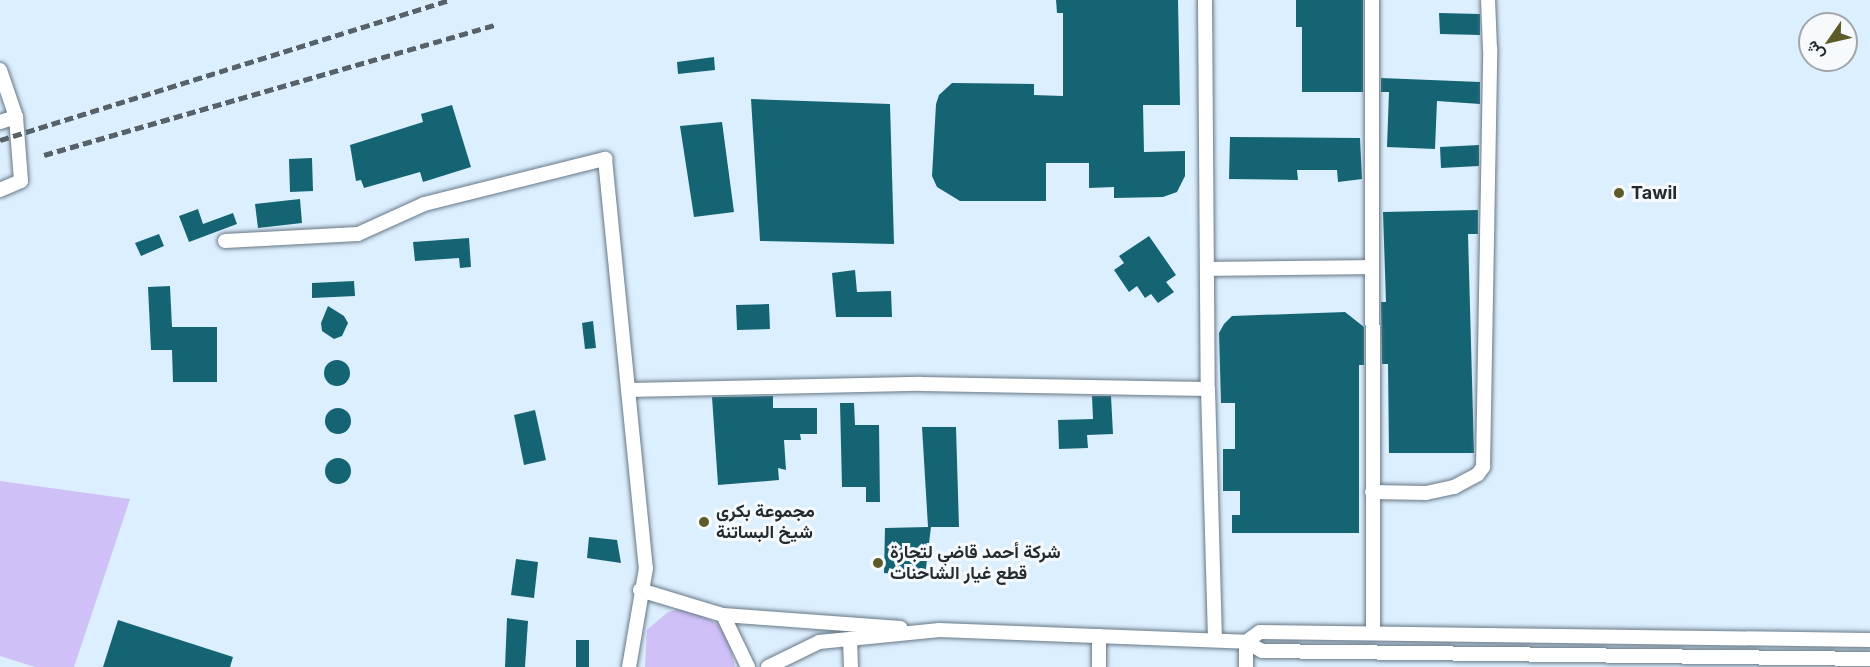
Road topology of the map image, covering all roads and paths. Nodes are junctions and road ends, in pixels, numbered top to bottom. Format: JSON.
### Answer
{"nodes":[{"id":1,"x":1205,"y":0,"type":"edge"},
{"id":2,"x":1372,"y":0,"type":"edge"},
{"id":3,"x":1488,"y":0,"type":"edge"},
{"id":4,"x":0,"y":70,"type":"edge"},
{"id":5,"x":16,"y":117,"type":"junction"},
{"id":6,"x":0,"y":122,"type":"edge"},
{"id":7,"x":0,"y":190,"type":"edge"},
{"id":8,"x":225,"y":241,"type":"dead end"},
{"id":9,"x":1371,"y":267,"type":"junction"},
{"id":10,"x":1208,"y":269,"type":"junction"},
{"id":11,"x":1208,"y":388,"type":"junction"},
{"id":12,"x":628,"y":390,"type":"junction"},
{"id":13,"x":1372,"y":492,"type":"junction"},
{"id":14,"x":640,"y":590,"type":"junction"},
{"id":15,"x":723,"y":615,"type":"junction"},
{"id":16,"x":939,"y":630,"type":"junction"},
{"id":17,"x":1373,"y":633,"type":"junction"},
{"id":18,"x":1099,"y":636,"type":"junction"},
{"id":19,"x":1215,"y":638,"type":"junction"},
{"id":20,"x":850,"y":639,"type":"junction"},
{"id":21,"x":1870,"y":640,"type":"edge"},
{"id":22,"x":1245,"y":642,"type":"junction"},
{"id":23,"x":1870,"y":659,"type":"edge"},
{"id":24,"x":629,"y":667,"type":"edge"},
{"id":25,"x":748,"y":667,"type":"edge"},
{"id":26,"x":768,"y":667,"type":"edge"},
{"id":27,"x":851,"y":667,"type":"edge"},
{"id":28,"x":1099,"y":667,"type":"edge"},
{"id":29,"x":1246,"y":667,"type":"edge"}],
"edges":[{"from":1,"to":10,"type":"street"},
{"from":2,"to":9,"type":"street"},
{"from":3,"to":13,"type":"street"},
{"from":4,"to":5,"type":"street"},
{"from":5,"to":6,"type":"street"},
{"from":5,"to":7,"type":"street"},
{"from":8,"to":12,"type":"street"},
{"from":9,"to":10,"type":"street"},
{"from":9,"to":13,"type":"street"},
{"from":10,"to":11,"type":"street"},
{"from":11,"to":12,"type":"street"},
{"from":11,"to":19,"type":"street"},
{"from":12,"to":14,"type":"street"},
{"from":13,"to":17,"type":"street"},
{"from":14,"to":15,"type":"street"},
{"from":14,"to":24,"type":"street"},
{"from":15,"to":16,"type":"street"},
{"from":15,"to":25,"type":"street"},
{"from":16,"to":18,"type":"street"},
{"from":16,"to":20,"type":"street"},
{"from":17,"to":21,"type":"street"},
{"from":17,"to":22,"type":"street"},
{"from":18,"to":19,"type":"street"},
{"from":18,"to":28,"type":"street"},
{"from":19,"to":22,"type":"street"},
{"from":20,"to":26,"type":"street"},
{"from":20,"to":27,"type":"street"},
{"from":22,"to":23,"type":"street"},
{"from":22,"to":29,"type":"street"}]}
